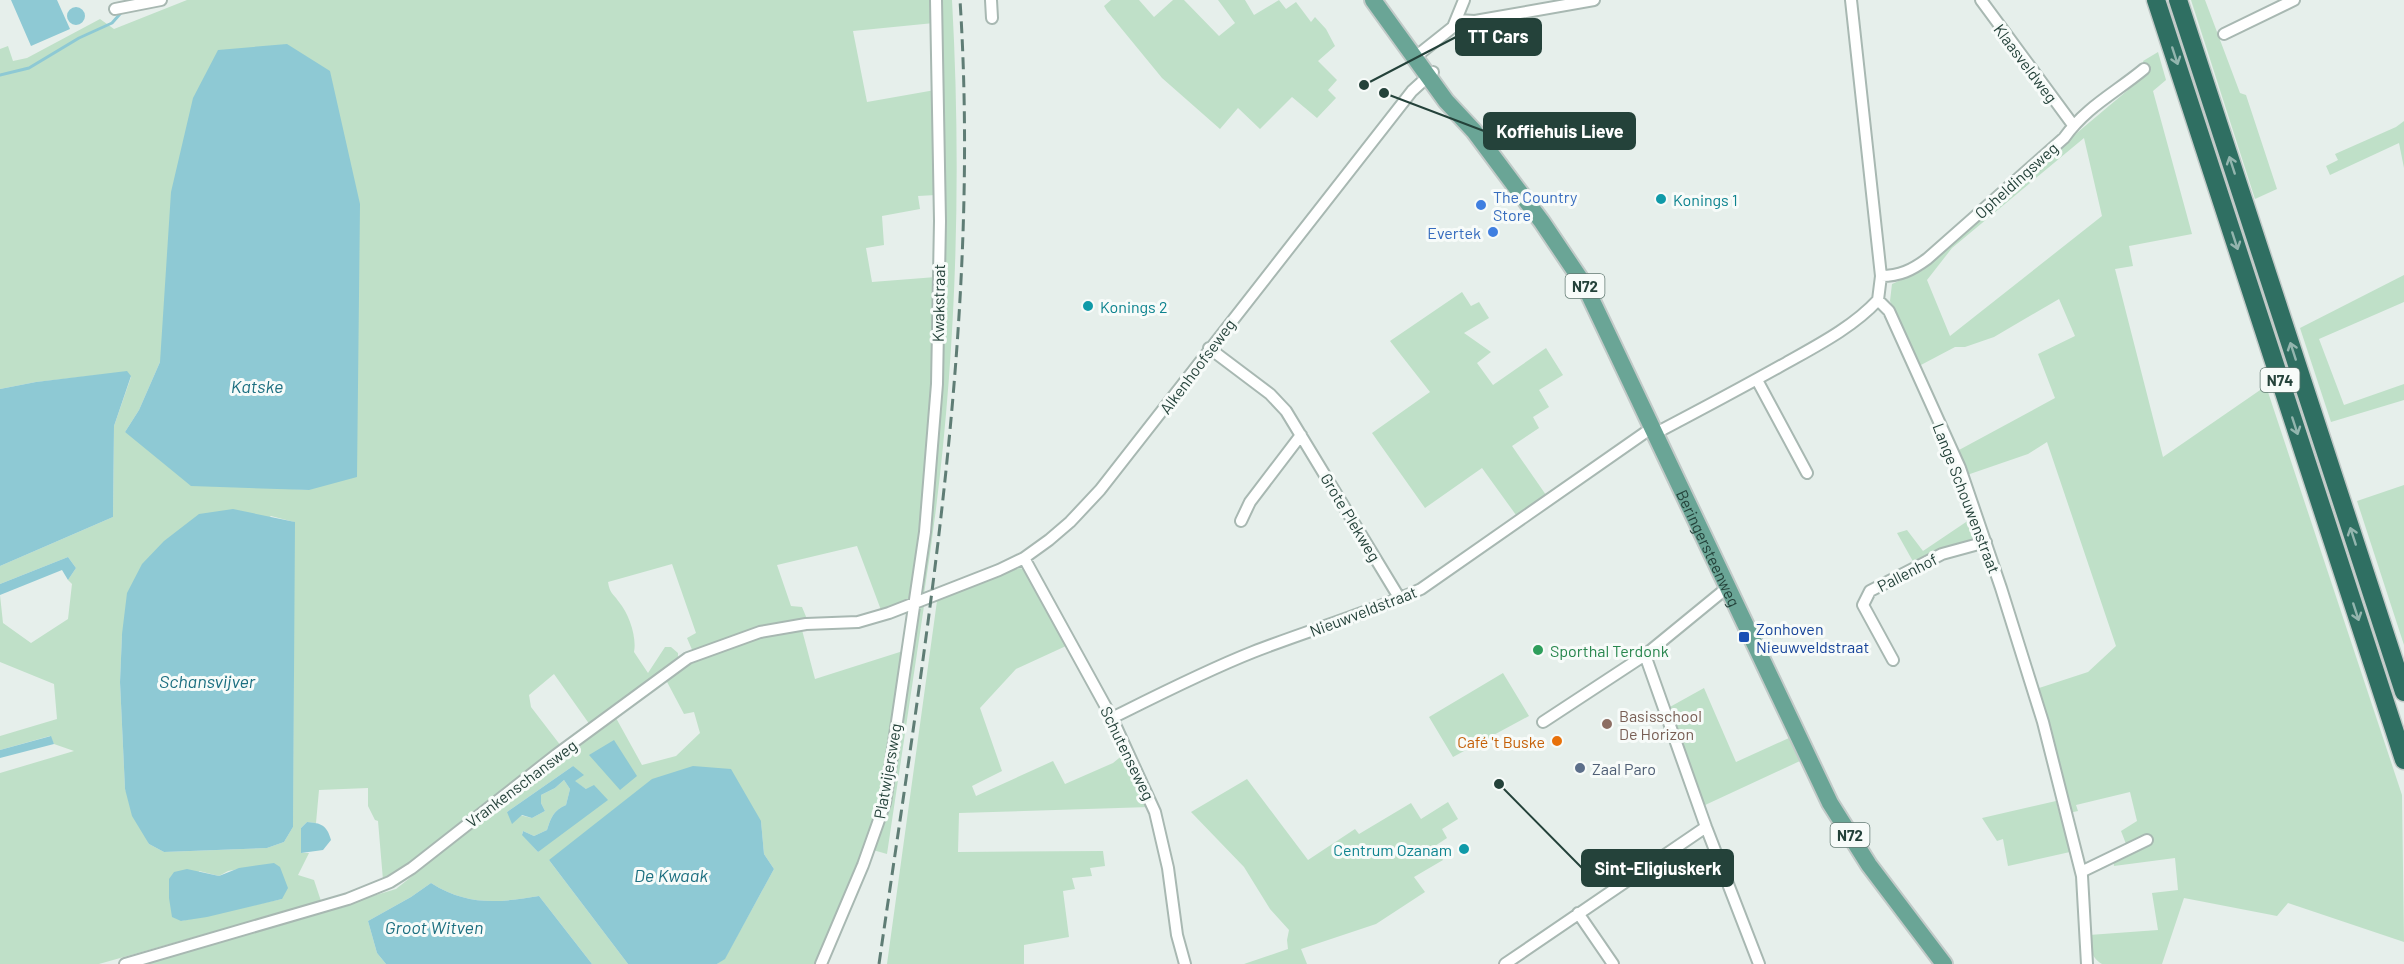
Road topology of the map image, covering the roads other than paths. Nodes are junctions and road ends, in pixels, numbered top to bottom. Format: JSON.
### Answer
{"nodes":[{"id":1,"x":160,"y":0,"type":"edge"},
{"id":2,"x":936,"y":0,"type":"edge"},
{"id":3,"x":991,"y":0,"type":"edge"},
{"id":4,"x":1373,"y":0,"type":"edge"},
{"id":5,"x":1383,"y":0,"type":"edge"},
{"id":6,"x":1464,"y":0,"type":"edge"},
{"id":7,"x":1594,"y":0,"type":"edge"},
{"id":8,"x":1851,"y":0,"type":"edge"},
{"id":9,"x":1981,"y":0,"type":"edge"},
{"id":10,"x":2156,"y":0,"type":"edge"},
{"id":11,"x":2178,"y":0,"type":"edge"},
{"id":12,"x":2294,"y":0,"type":"edge"},
{"id":13,"x":115,"y":9,"type":"dead end"},
{"id":14,"x":992,"y":18,"type":"dead end"},
{"id":15,"x":1457,"y":20,"type":"junction"},
{"id":16,"x":2224,"y":34,"type":"dead end"},
{"id":17,"x":1418,"y":56,"type":"junction"},
{"id":18,"x":2144,"y":69,"type":"dead end"},
{"id":19,"x":1431,"y":74,"type":"junction"},
{"id":20,"x":2073,"y":125,"type":"junction"},
{"id":21,"x":1881,"y":276,"type":"junction"},
{"id":22,"x":1878,"y":300,"type":"junction"},
{"id":23,"x":1209,"y":348,"type":"junction"},
{"id":24,"x":1757,"y":380,"type":"junction"},
{"id":25,"x":1654,"y":430,"type":"junction"},
{"id":26,"x":1301,"y":435,"type":"junction"},
{"id":27,"x":1807,"y":473,"type":"dead end"},
{"id":28,"x":1241,"y":521,"type":"dead end"},
{"id":29,"x":1986,"y":542,"type":"junction"},
{"id":30,"x":1024,"y":558,"type":"junction"},
{"id":31,"x":1728,"y":587,"type":"junction"},
{"id":32,"x":1400,"y":599,"type":"junction"},
{"id":33,"x":914,"y":605,"type":"junction"},
{"id":34,"x":1645,"y":655,"type":"junction"},
{"id":35,"x":1893,"y":660,"type":"dead end"},
{"id":36,"x":2404,"y":692,"type":"edge"},
{"id":37,"x":1112,"y":718,"type":"junction"},
{"id":38,"x":1543,"y":722,"type":"dead end"},
{"id":39,"x":2404,"y":760,"type":"edge"},
{"id":40,"x":1706,"y":827,"type":"junction"},
{"id":41,"x":2147,"y":840,"type":"dead end"},
{"id":42,"x":2081,"y":872,"type":"junction"},
{"id":43,"x":1578,"y":913,"type":"junction"},
{"id":44,"x":125,"y":964,"type":"edge"},
{"id":45,"x":821,"y":964,"type":"edge"},
{"id":46,"x":1185,"y":964,"type":"edge"},
{"id":47,"x":1505,"y":964,"type":"edge"},
{"id":48,"x":1613,"y":964,"type":"edge"},
{"id":49,"x":1759,"y":964,"type":"edge"},
{"id":50,"x":1944,"y":964,"type":"edge"},
{"id":51,"x":2087,"y":964,"type":"edge"}],
"edges":[{"from":1,"to":13,"type":"street"},
{"from":2,"to":33,"type":"street","name":"Kwakstraat"},
{"from":3,"to":14,"type":"street"},
{"from":4,"to":17,"type":"main road","name":"Beringersteenweg","number":"N72"},
{"from":5,"to":17,"type":"main road","name":"Beringersteenweg","number":"N72"},
{"from":6,"to":15,"type":"street"},
{"from":7,"to":15,"type":"street"},
{"from":8,"to":21,"type":"street"},
{"from":9,"to":20,"type":"street","name":"Klaasveldweg"},
{"from":10,"to":39,"type":"highway","number":"N74","one_way":true},
{"from":36,"to":11,"type":"highway","number":"N74","one_way":true},
{"from":12,"to":16,"type":"street"},
{"from":15,"to":17,"type":"street"},
{"from":17,"to":19,"type":"main road","name":"Beringersteenweg","number":"N72"},
{"from":18,"to":20,"type":"street","name":"Opheldingsweg"},
{"from":19,"to":23,"type":"street","name":"Alkenhoofseweg"},
{"from":19,"to":25,"type":"main road","name":"Beringersteenweg","number":"N72"},
{"from":20,"to":21,"type":"street","name":"Opheldingsweg"},
{"from":21,"to":22,"type":"street"},
{"from":22,"to":24,"type":"street"},
{"from":22,"to":29,"type":"street","name":"Lange Schouwenstraat"},
{"from":23,"to":26,"type":"street","name":"Grote Plekweg"},
{"from":23,"to":30,"type":"street","name":"Alkenhoofseweg"},
{"from":24,"to":25,"type":"street"},
{"from":24,"to":27,"type":"street"},
{"from":25,"to":31,"type":"main road","name":"Beringersteenweg","number":"N72"},
{"from":25,"to":32,"type":"street","name":"Nieuwveldstraat"},
{"from":26,"to":28,"type":"street"},
{"from":26,"to":32,"type":"street","name":"Grote Plekweg"},
{"from":29,"to":35,"type":"street","name":"Pallenhof"},
{"from":29,"to":42,"type":"street","name":"Lange Schouwenstraat"},
{"from":30,"to":33,"type":"street","name":"Alkenhoofseweg"},
{"from":30,"to":37,"type":"street","name":"Schutenseweg"},
{"from":31,"to":34,"type":"street"},
{"from":31,"to":50,"type":"main road","name":"Beringersteenweg","number":"N72"},
{"from":32,"to":37,"type":"street","name":"Nieuwveldstraat"},
{"from":33,"to":44,"type":"street","name":"Vrankenschansweg"},
{"from":33,"to":45,"type":"street","name":"Platwijersweg"},
{"from":34,"to":38,"type":"street"},
{"from":34,"to":40,"type":"street"},
{"from":37,"to":46,"type":"street","name":"Schutenseweg"},
{"from":40,"to":43,"type":"street"},
{"from":40,"to":49,"type":"street"},
{"from":41,"to":42,"type":"street"},
{"from":42,"to":51,"type":"street","name":"Lange Schouwenstraat"},
{"from":43,"to":47,"type":"street"},
{"from":43,"to":48,"type":"street"}]}
